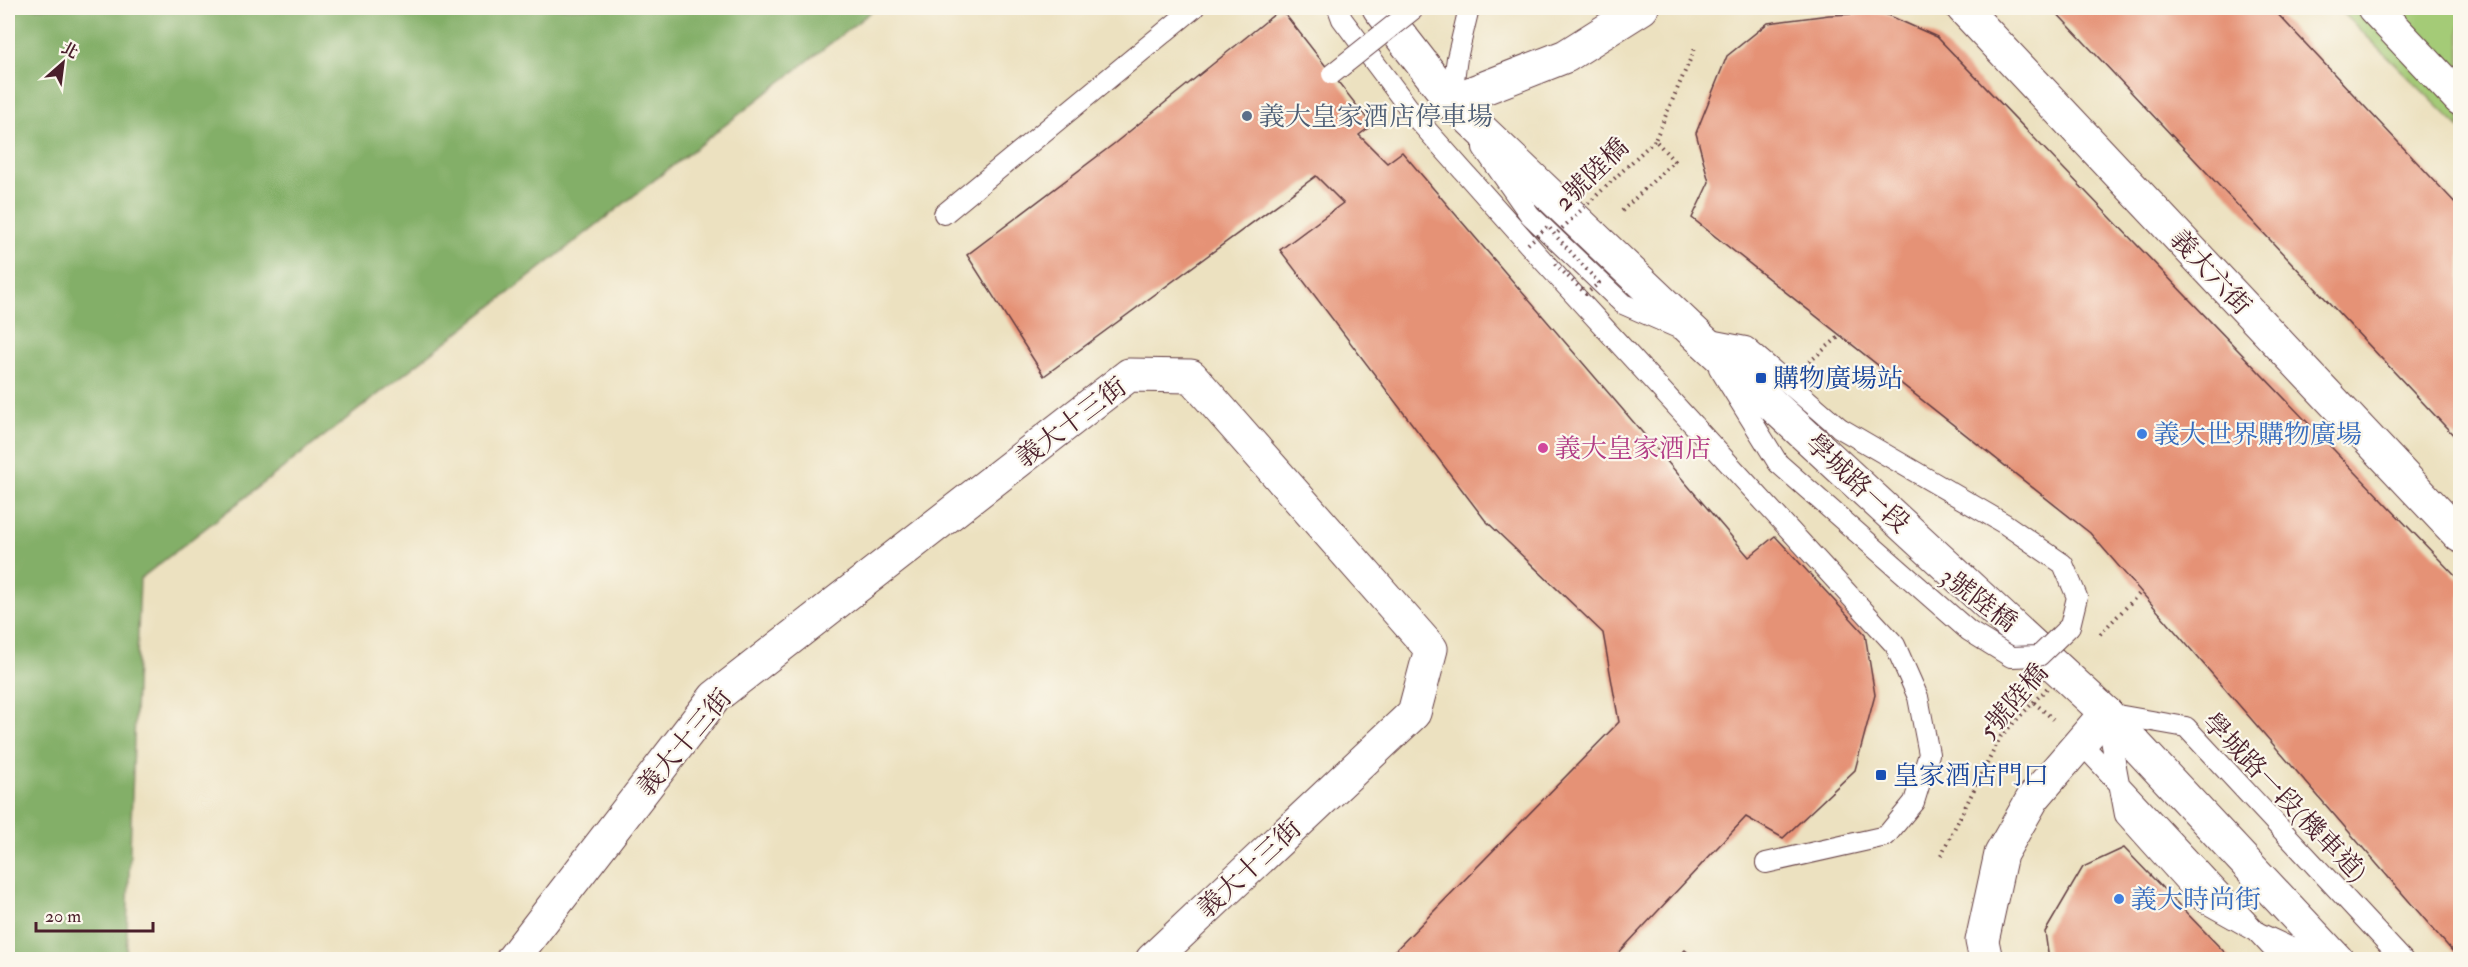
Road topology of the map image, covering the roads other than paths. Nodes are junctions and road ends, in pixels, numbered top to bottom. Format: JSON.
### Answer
{"nodes":[{"id":1,"x":1194,"y":8,"type":"edge"},
{"id":2,"x":1338,"y":8,"type":"edge"},
{"id":3,"x":1379,"y":8,"type":"edge"},
{"id":4,"x":1415,"y":8,"type":"edge"},
{"id":5,"x":1469,"y":8,"type":"edge"},
{"id":6,"x":1642,"y":8,"type":"edge"},
{"id":7,"x":1963,"y":8,"type":"edge"},
{"id":8,"x":2374,"y":8,"type":"edge"},
{"id":9,"x":1332,"y":74,"type":"dead end"},
{"id":10,"x":2460,"y":99,"type":"edge"},
{"id":11,"x":1451,"y":101,"type":"junction"},
{"id":12,"x":1417,"y":119,"type":"junction"},
{"id":13,"x":944,"y":214,"type":"dead end"},
{"id":14,"x":1700,"y":338,"type":"junction"},
{"id":15,"x":1804,"y":395,"type":"junction"},
{"id":16,"x":1810,"y":439,"type":"junction"},
{"id":17,"x":2460,"y":536,"type":"edge"},
{"id":18,"x":2106,"y":713,"type":"junction"},
{"id":19,"x":2080,"y":742,"type":"junction"},
{"id":20,"x":2119,"y":783,"type":"junction"},
{"id":21,"x":1766,"y":863,"type":"dead end"},
{"id":22,"x":2259,"y":933,"type":"junction"},
{"id":23,"x":512,"y":960,"type":"edge"},
{"id":24,"x":1152,"y":960,"type":"edge"},
{"id":25,"x":1986,"y":960,"type":"edge"},
{"id":26,"x":2283,"y":960,"type":"edge"},
{"id":27,"x":2317,"y":960,"type":"edge"},
{"id":28,"x":2337,"y":960,"type":"edge"},
{"id":29,"x":2403,"y":960,"type":"edge"}],
"edges":[{"from":1,"to":13,"type":"lane"},
{"from":2,"to":12,"type":"lane"},
{"from":3,"to":11,"type":"street","name":"學城路一段"},
{"from":4,"to":9,"type":"lane","bridge":true},
{"from":5,"to":11,"type":"lane"},
{"from":6,"to":11,"type":"street"},
{"from":7,"to":17,"type":"street","name":"義大六街"},
{"from":8,"to":10,"type":"street"},
{"from":11,"to":12,"type":"lane"},
{"from":11,"to":14,"type":"street","name":"學城路一段"},
{"from":12,"to":21,"type":"lane"},
{"from":14,"to":15,"type":"lane","name":"3號陸橋"},
{"from":14,"to":15,"type":"lane","name":"3號陸橋","bridge":true},
{"from":14,"to":16,"type":"street","name":"學城路一段"},
{"from":15,"to":16,"type":"lane"},
{"from":16,"to":18,"type":"street","name":"學城路一段"},
{"from":18,"to":19,"type":"street"},
{"from":18,"to":20,"type":"lane"},
{"from":18,"to":28,"type":"street","name":"學城路一段"},
{"from":18,"to":29,"type":"lane","name":"學城路一段(機車道)"},
{"from":19,"to":20,"type":"lane"},
{"from":19,"to":25,"type":"street"},
{"from":20,"to":22,"type":"lane"},
{"from":22,"to":26,"type":"lane"},
{"from":22,"to":27,"type":"lane"},
{"from":23,"to":24,"type":"street","name":"義大十三街"}]}
